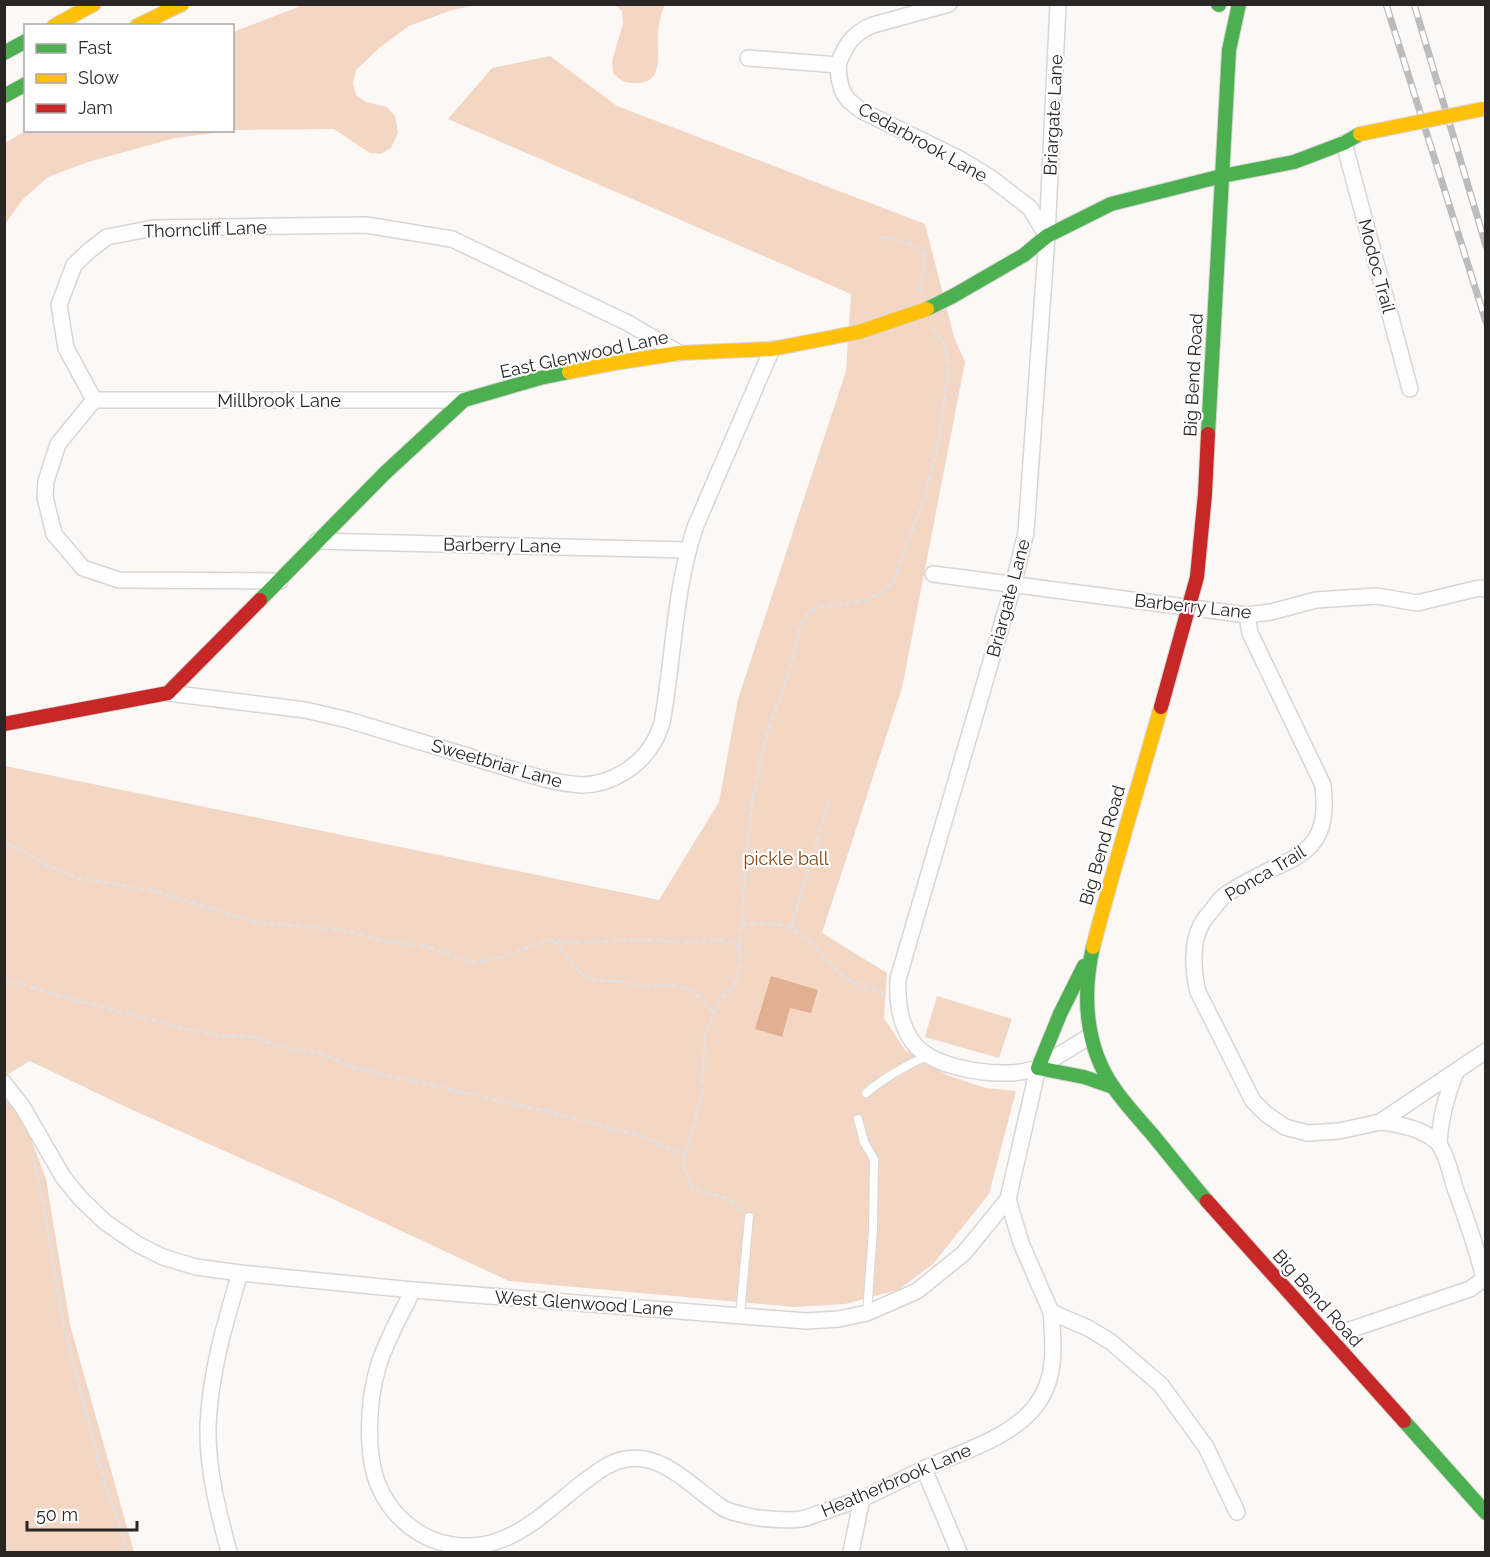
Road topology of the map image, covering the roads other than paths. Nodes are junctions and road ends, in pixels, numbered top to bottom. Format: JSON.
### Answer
{"nodes":[{"id":1,"x":94,"y":4,"type":"edge"},
{"id":2,"x":182,"y":4,"type":"edge"},
{"id":3,"x":949,"y":4,"type":"edge"},
{"id":4,"x":1058,"y":4,"type":"edge"},
{"id":5,"x":1239,"y":4,"type":"edge"},
{"id":6,"x":1218,"y":5,"type":"edge"},
{"id":7,"x":58,"y":24,"type":"edge"},
{"id":8,"x":140,"y":24,"type":"edge"},
{"id":9,"x":24,"y":42,"type":"edge"},
{"id":10,"x":1229,"y":50,"type":"junction"},
{"id":11,"x":4,"y":53,"type":"edge"},
{"id":12,"x":748,"y":58,"type":"dead end"},
{"id":13,"x":838,"y":65,"type":"junction"},
{"id":14,"x":24,"y":85,"type":"edge"},
{"id":15,"x":4,"y":96,"type":"edge"},
{"id":16,"x":1484,"y":109,"type":"edge"},
{"id":17,"x":1344,"y":143,"type":"junction"},
{"id":18,"x":1222,"y":176,"type":"junction"},
{"id":19,"x":1047,"y":237,"type":"junction"},
{"id":20,"x":772,"y":349,"type":"junction"},
{"id":21,"x":679,"y":353,"type":"junction"},
{"id":22,"x":1410,"y":389,"type":"dead end"},
{"id":23,"x":94,"y":400,"type":"junction"},
{"id":24,"x":464,"y":400,"type":"junction"},
{"id":25,"x":317,"y":541,"type":"junction"},
{"id":26,"x":688,"y":550,"type":"junction"},
{"id":27,"x":933,"y":574,"type":"dead end"},
{"id":28,"x":280,"y":580,"type":"junction"},
{"id":29,"x":1013,"y":586,"type":"junction"},
{"id":30,"x":1485,"y":589,"type":"edge"},
{"id":31,"x":1189,"y":607,"type":"junction"},
{"id":32,"x":1247,"y":615,"type":"junction"},
{"id":33,"x":168,"y":693,"type":"junction"},
{"id":34,"x":4,"y":724,"type":"edge"},
{"id":35,"x":1092,"y":951,"type":"junction"},
{"id":36,"x":1089,"y":1036,"type":"junction"},
{"id":37,"x":1485,"y":1051,"type":"edge"},
{"id":38,"x":928,"y":1056,"type":"junction"},
{"id":39,"x":1038,"y":1068,"type":"junction"},
{"id":40,"x":1456,"y":1070,"type":"junction"},
{"id":41,"x":4,"y":1083,"type":"edge"},
{"id":42,"x":1113,"y":1087,"type":"junction"},
{"id":43,"x":866,"y":1093,"type":"dead end"},
{"id":44,"x":858,"y":1119,"type":"dead end"},
{"id":45,"x":1380,"y":1122,"type":"junction"},
{"id":46,"x":1439,"y":1144,"type":"junction"},
{"id":47,"x":1008,"y":1199,"type":"junction"},
{"id":48,"x":749,"y":1217,"type":"road end"},
{"id":49,"x":240,"y":1273,"type":"junction"},
{"id":50,"x":1485,"y":1281,"type":"edge"},
{"id":51,"x":413,"y":1290,"type":"junction"},
{"id":52,"x":1051,"y":1312,"type":"junction"},
{"id":53,"x":867,"y":1313,"type":"junction"},
{"id":54,"x":740,"y":1315,"type":"junction"},
{"id":55,"x":1329,"y":1337,"type":"junction"},
{"id":56,"x":924,"y":1469,"type":"junction"},
{"id":57,"x":862,"y":1498,"type":"junction"},
{"id":58,"x":1237,"y":1512,"type":"dead end"},
{"id":59,"x":1485,"y":1512,"type":"edge"},
{"id":60,"x":229,"y":1552,"type":"edge"},
{"id":61,"x":851,"y":1552,"type":"edge"},
{"id":62,"x":959,"y":1552,"type":"edge"}],
"edges":[{"from":1,"to":7,"type":"main road"},
{"from":2,"to":8,"type":"main road"},
{"from":3,"to":13,"type":"street"},
{"from":4,"to":19,"type":"street","name":"Briargate Lane"},
{"from":5,"to":10,"type":"main road","name":"Big Bend Road"},
{"from":6,"to":10,"type":"main road","name":"Big Bend Road"},
{"from":9,"to":11,"type":"main road"},
{"from":10,"to":18,"type":"main road","name":"Big Bend Road"},
{"from":12,"to":13,"type":"street"},
{"from":13,"to":19,"type":"street","name":"Cedarbrook Lane"},
{"from":14,"to":15,"type":"main road"},
{"from":16,"to":17,"type":"main road","name":"East Glenwood Lane","bridge":true},
{"from":17,"to":18,"type":"main road","name":"East Glenwood Lane"},
{"from":17,"to":22,"type":"street","name":"Modoc Trail"},
{"from":18,"to":19,"type":"main road","name":"East Glenwood Lane"},
{"from":18,"to":31,"type":"main road","name":"Big Bend Road"},
{"from":19,"to":20,"type":"main road","name":"East Glenwood Lane"},
{"from":19,"to":29,"type":"street","name":"Briargate Lane"},
{"from":20,"to":21,"type":"main road","name":"East Glenwood Lane"},
{"from":20,"to":26,"type":"street","name":"Sweetbriar Lane"},
{"from":21,"to":23,"type":"street","name":"Thorncliff Lane"},
{"from":21,"to":24,"type":"main road","name":"East Glenwood Lane"},
{"from":23,"to":24,"type":"street","name":"Millbrook Lane"},
{"from":23,"to":28,"type":"street"},
{"from":24,"to":25,"type":"main road","name":"East Glenwood Lane"},
{"from":25,"to":26,"type":"street","name":"Barberry Lane"},
{"from":25,"to":28,"type":"main road","name":"East Glenwood Lane"},
{"from":26,"to":33,"type":"street","name":"Sweetbriar Lane"},
{"from":27,"to":29,"type":"street","name":"Barberry Lane"},
{"from":28,"to":33,"type":"main road","name":"East Glenwood Lane"},
{"from":29,"to":31,"type":"street","name":"Barberry Lane"},
{"from":29,"to":38,"type":"street","name":"Briargate Lane"},
{"from":30,"to":32,"type":"street","name":"Barberry Lane"},
{"from":31,"to":32,"type":"street","name":"Barberry Lane"},
{"from":31,"to":35,"type":"main road","name":"Big Bend Road"},
{"from":32,"to":45,"type":"street","name":"Ponca Trail"},
{"from":33,"to":34,"type":"main road"},
{"from":35,"to":36,"type":"main road","name":"Big Bend Road"},
{"from":35,"to":39,"type":"main road"},
{"from":36,"to":39,"type":"street"},
{"from":36,"to":42,"type":"main road","name":"Big Bend Road"},
{"from":37,"to":40,"type":"street","name":"Ponca Trail"},
{"from":38,"to":39,"type":"street"},
{"from":38,"to":43,"type":"lane"},
{"from":39,"to":42,"type":"main road"},
{"from":39,"to":47,"type":"street","name":"West Glenwood Lane"},
{"from":40,"to":45,"type":"street","name":"Ponca Trail"},
{"from":40,"to":46,"type":"street"},
{"from":41,"to":49,"type":"street","name":"West Glenwood Lane"},
{"from":42,"to":55,"type":"main road","name":"Big Bend Road"},
{"from":44,"to":53,"type":"lane"},
{"from":45,"to":46,"type":"street","name":"Ponca Trail"},
{"from":46,"to":50,"type":"street"},
{"from":47,"to":52,"type":"street","name":"Heatherbrook Lane"},
{"from":47,"to":53,"type":"street","name":"West Glenwood Lane"},
{"from":48,"to":54,"type":"lane"},
{"from":49,"to":51,"type":"street","name":"West Glenwood Lane"},
{"from":49,"to":60,"type":"street"},
{"from":50,"to":55,"type":"street"},
{"from":51,"to":54,"type":"street","name":"West Glenwood Lane"},
{"from":51,"to":57,"type":"street","name":"Heatherbrook Lane"},
{"from":52,"to":56,"type":"street","name":"Heatherbrook Lane"},
{"from":52,"to":58,"type":"street"},
{"from":53,"to":54,"type":"street","name":"West Glenwood Lane"},
{"from":55,"to":59,"type":"main road","name":"Big Bend Road"},
{"from":56,"to":57,"type":"street","name":"Heatherbrook Lane"},
{"from":56,"to":62,"type":"street"},
{"from":57,"to":61,"type":"street"}]}
